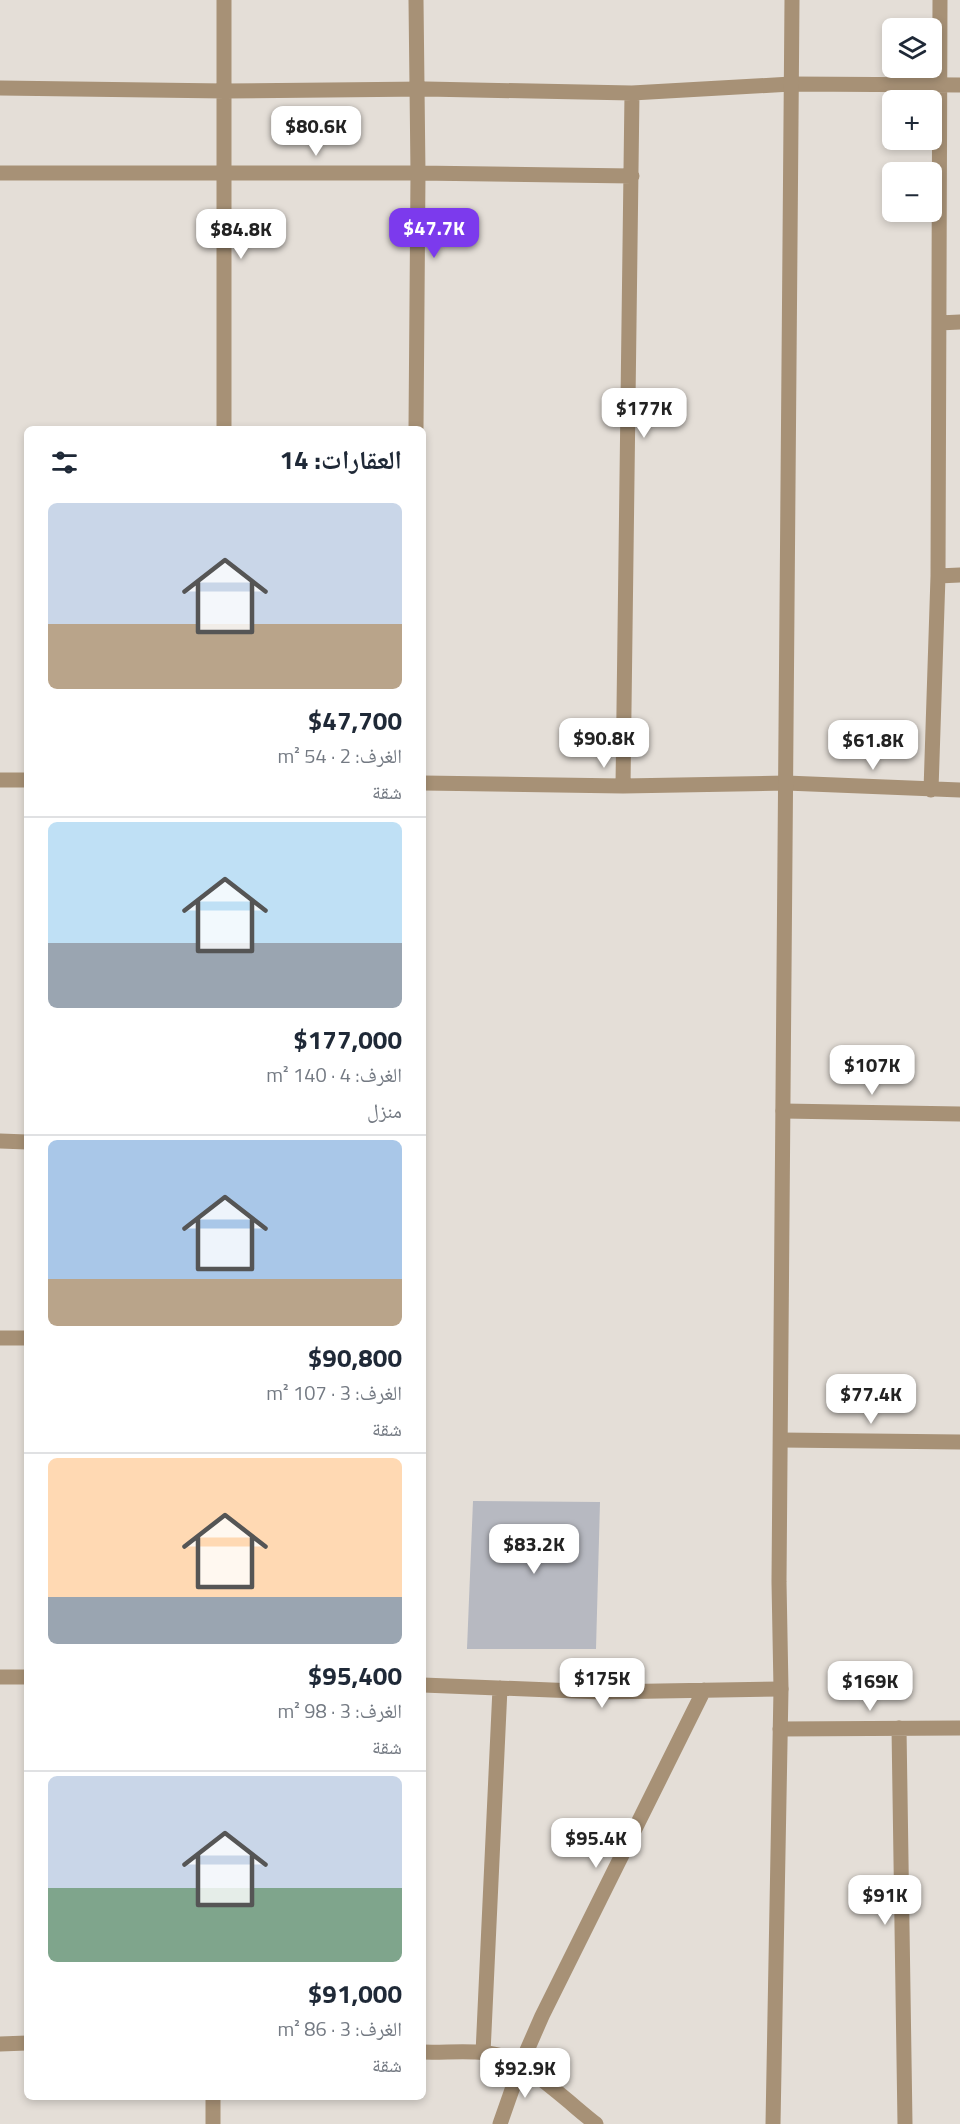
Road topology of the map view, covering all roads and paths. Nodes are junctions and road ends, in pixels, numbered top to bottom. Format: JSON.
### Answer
{"nodes":[{"id":1,"x":224,"y":0,"type":"edge"},
{"id":2,"x":416,"y":0,"type":"edge"},
{"id":3,"x":792,"y":0,"type":"edge"},
{"id":4,"x":940,"y":0,"type":"edge"},
{"id":5,"x":791,"y":84,"type":"junction"},
{"id":6,"x":960,"y":85,"type":"edge"},
{"id":7,"x":940,"y":86,"type":"junction"},
{"id":8,"x":0,"y":88,"type":"edge"},
{"id":9,"x":417,"y":89,"type":"junction"},
{"id":10,"x":225,"y":91,"type":"junction"},
{"id":11,"x":632,"y":93,"type":"junction"},
{"id":12,"x":0,"y":173,"type":"edge"},
{"id":13,"x":418,"y":173,"type":"junction"},
{"id":14,"x":224,"y":174,"type":"junction"},
{"id":15,"x":632,"y":176,"type":"junction"},
{"id":16,"x":960,"y":322,"type":"edge"},
{"id":17,"x":939,"y":323,"type":"junction"},
{"id":18,"x":224,"y":426,"type":"edge"},
{"id":19,"x":416,"y":426,"type":"edge"},
{"id":20,"x":938,"y":576,"type":"junction"},
{"id":21,"x":960,"y":576,"type":"edge"},
{"id":22,"x":0,"y":780,"type":"edge"},
{"id":23,"x":24,"y":780,"type":"edge"},
{"id":24,"x":426,"y":783,"type":"edge"},
{"id":25,"x":786,"y":783,"type":"junction"},
{"id":26,"x":623,"y":786,"type":"junction"},
{"id":27,"x":931,"y":790,"type":"junction"},
{"id":28,"x":960,"y":790,"type":"edge"},
{"id":29,"x":783,"y":1111,"type":"junction"},
{"id":30,"x":960,"y":1114,"type":"edge"},
{"id":31,"x":0,"y":1141,"type":"edge"},
{"id":32,"x":24,"y":1142,"type":"edge"},
{"id":33,"x":0,"y":1338,"type":"edge"},
{"id":34,"x":24,"y":1338,"type":"edge"},
{"id":35,"x":781,"y":1440,"type":"junction"},
{"id":36,"x":960,"y":1442,"type":"edge"},
{"id":37,"x":0,"y":1677,"type":"edge"},
{"id":38,"x":24,"y":1677,"type":"edge"},
{"id":39,"x":426,"y":1684,"type":"edge"},
{"id":40,"x":501,"y":1688,"type":"junction"},
{"id":41,"x":781,"y":1689,"type":"junction"},
{"id":42,"x":704,"y":1690,"type":"junction"},
{"id":43,"x":899,"y":1728,"type":"junction"},
{"id":44,"x":960,"y":1728,"type":"edge"},
{"id":45,"x":780,"y":1729,"type":"junction"},
{"id":46,"x":24,"y":2043,"type":"edge"},
{"id":47,"x":0,"y":2044,"type":"edge"},
{"id":48,"x":426,"y":2052,"type":"edge"},
{"id":49,"x":483,"y":2053,"type":"junction"},
{"id":50,"x":520,"y":2064,"type":"junction"},
{"id":51,"x":213,"y":2100,"type":"edge"},
{"id":52,"x":213,"y":2124,"type":"edge"},
{"id":53,"x":500,"y":2124,"type":"edge"},
{"id":54,"x":596,"y":2124,"type":"edge"},
{"id":55,"x":773,"y":2124,"type":"edge"},
{"id":56,"x":905,"y":2124,"type":"edge"}],
"edges":[{"from":1,"to":10,"type":"street"},
{"from":2,"to":9,"type":"street"},
{"from":3,"to":5,"type":"street"},
{"from":4,"to":7,"type":"street"},
{"from":5,"to":7,"type":"street"},
{"from":5,"to":11,"type":"street"},
{"from":5,"to":25,"type":"street"},
{"from":6,"to":7,"type":"street"},
{"from":7,"to":17,"type":"street"},
{"from":8,"to":10,"type":"street"},
{"from":9,"to":10,"type":"street"},
{"from":9,"to":11,"type":"street"},
{"from":9,"to":13,"type":"street"},
{"from":10,"to":14,"type":"street"},
{"from":11,"to":15,"type":"street"},
{"from":12,"to":14,"type":"street"},
{"from":13,"to":14,"type":"street"},
{"from":13,"to":15,"type":"street"},
{"from":13,"to":19,"type":"street"},
{"from":14,"to":18,"type":"street"},
{"from":15,"to":26,"type":"street"},
{"from":16,"to":17,"type":"street"},
{"from":17,"to":20,"type":"street"},
{"from":20,"to":21,"type":"street"},
{"from":20,"to":27,"type":"street"},
{"from":22,"to":23,"type":"street"},
{"from":24,"to":26,"type":"street"},
{"from":25,"to":26,"type":"street"},
{"from":25,"to":27,"type":"street"},
{"from":25,"to":29,"type":"street"},
{"from":27,"to":28,"type":"street"},
{"from":29,"to":30,"type":"street"},
{"from":29,"to":35,"type":"street"},
{"from":31,"to":32,"type":"street"},
{"from":33,"to":34,"type":"street"},
{"from":35,"to":36,"type":"street"},
{"from":35,"to":41,"type":"street"},
{"from":37,"to":38,"type":"street"},
{"from":39,"to":40,"type":"street"},
{"from":40,"to":42,"type":"street"},
{"from":40,"to":49,"type":"street"},
{"from":41,"to":42,"type":"street"},
{"from":41,"to":45,"type":"street"},
{"from":42,"to":50,"type":"street"},
{"from":43,"to":44,"type":"street"},
{"from":43,"to":45,"type":"street"},
{"from":43,"to":56,"type":"street"},
{"from":45,"to":55,"type":"street"},
{"from":46,"to":47,"type":"street"},
{"from":48,"to":49,"type":"street"},
{"from":49,"to":50,"type":"street"},
{"from":50,"to":53,"type":"street"},
{"from":50,"to":54,"type":"street"},
{"from":51,"to":52,"type":"street"}]}
